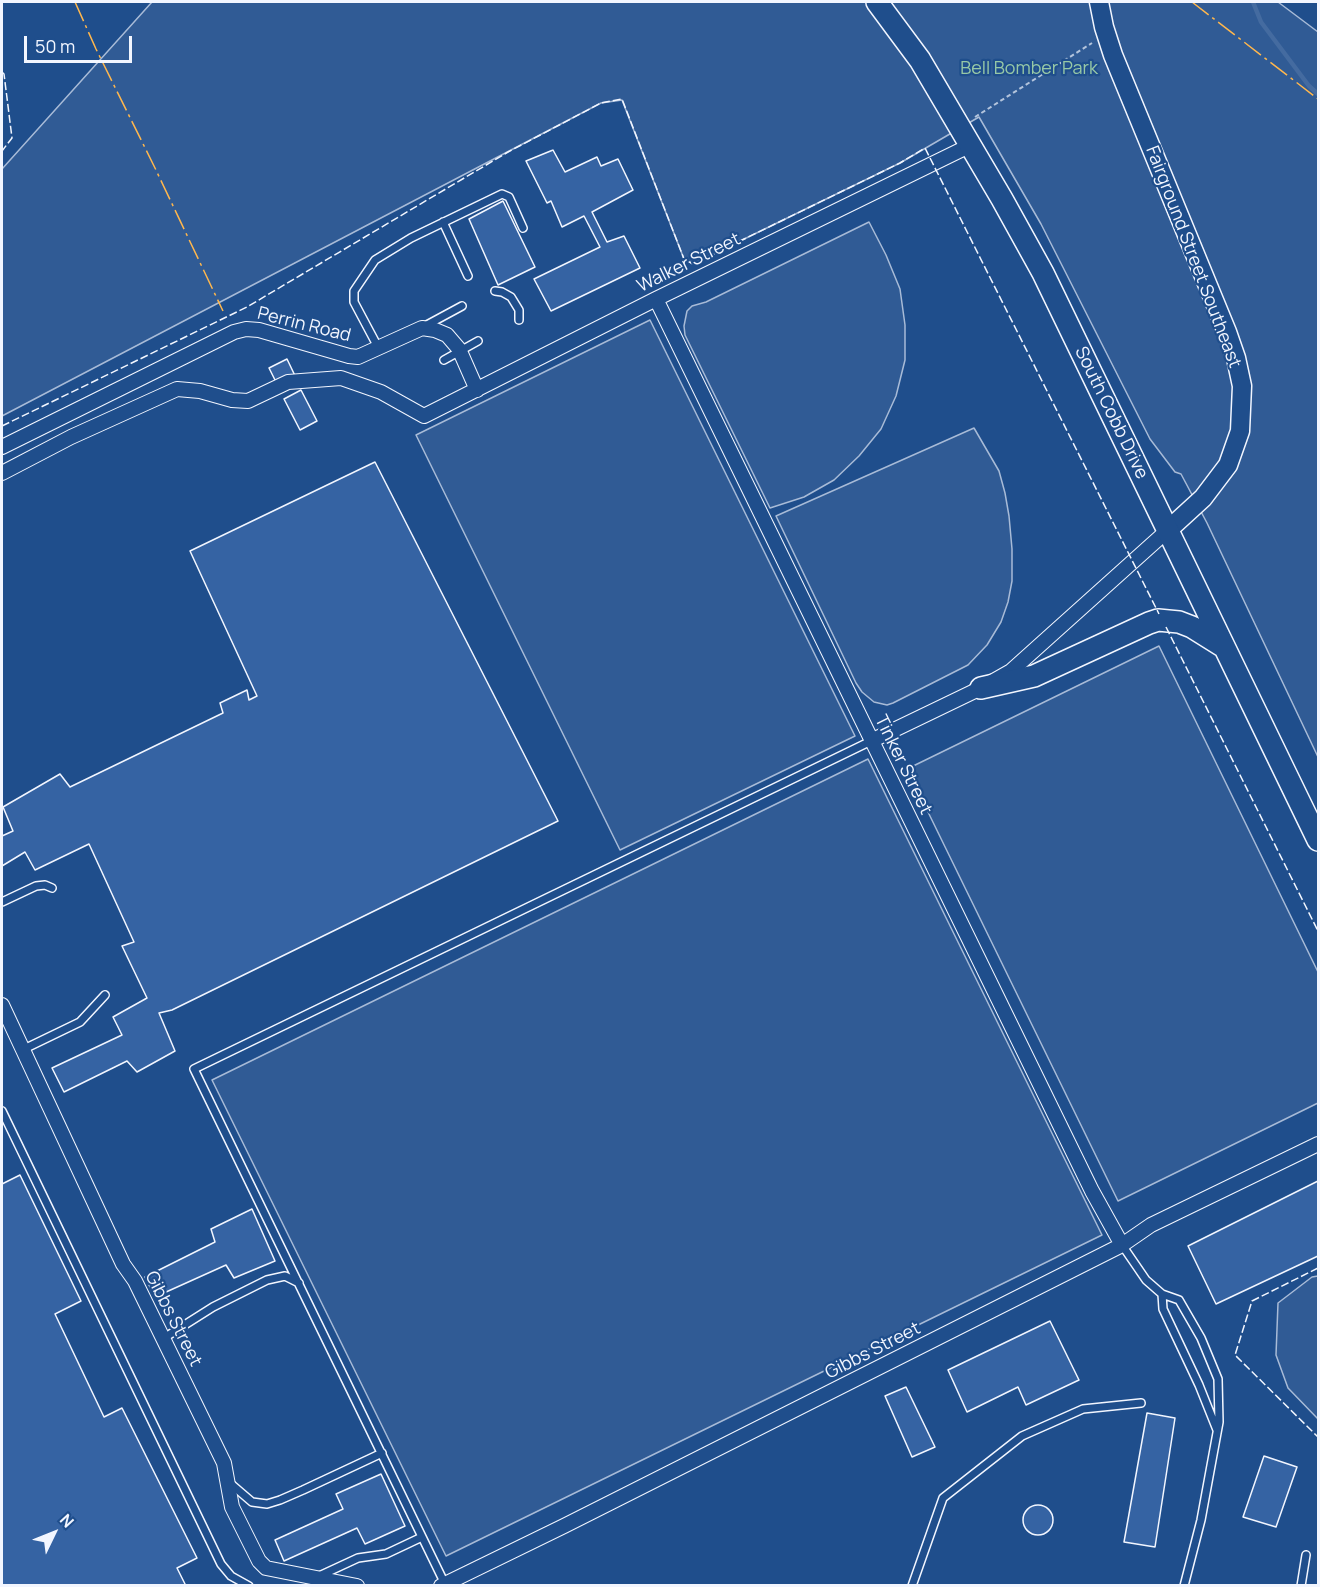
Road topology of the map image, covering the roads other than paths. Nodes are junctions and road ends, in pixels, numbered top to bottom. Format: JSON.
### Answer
{"nodes":[{"id":1,"x":877,"y":2,"type":"edge"},
{"id":2,"x":1099,"y":2,"type":"edge"},
{"id":3,"x":971,"y":145,"type":"junction"},
{"id":4,"x":443,"y":222,"type":"junction"},
{"id":5,"x":523,"y":228,"type":"dead end"},
{"id":6,"x":468,"y":276,"type":"dead end"},
{"id":7,"x":495,"y":291,"type":"dead end"},
{"id":8,"x":656,"y":299,"type":"junction"},
{"id":9,"x":462,"y":306,"type":"dead end"},
{"id":10,"x":519,"y":320,"type":"dead end"},
{"id":11,"x":422,"y":328,"type":"junction"},
{"id":12,"x":478,"y":341,"type":"dead end"},
{"id":13,"x":379,"y":349,"type":"junction"},
{"id":14,"x":460,"y":352,"type":"junction"},
{"id":15,"x":444,"y":360,"type":"dead end"},
{"id":16,"x":477,"y":390,"type":"junction"},
{"id":17,"x":2,"y":447,"type":"edge"},
{"id":18,"x":2,"y":473,"type":"edge"},
{"id":19,"x":1168,"y":530,"type":"junction"},
{"id":20,"x":1224,"y":648,"type":"junction"},
{"id":21,"x":981,"y":688,"type":"junction"},
{"id":22,"x":871,"y":741,"type":"junction"},
{"id":23,"x":1318,"y":840,"type":"edge"},
{"id":24,"x":52,"y":888,"type":"dead end"},
{"id":25,"x":2,"y":902,"type":"edge"},
{"id":26,"x":105,"y":995,"type":"dead end"},
{"id":27,"x":2,"y":1005,"type":"edge"},
{"id":28,"x":22,"y":1050,"type":"junction"},
{"id":29,"x":2,"y":1112,"type":"edge"},
{"id":30,"x":1318,"y":1144,"type":"edge"},
{"id":31,"x":1122,"y":1245,"type":"junction"},
{"id":32,"x":299,"y":1283,"type":"junction"},
{"id":33,"x":1162,"y":1294,"type":"junction"},
{"id":34,"x":164,"y":1338,"type":"junction"},
{"id":35,"x":1141,"y":1403,"type":"dead end"},
{"id":36,"x":1218,"y":1430,"type":"junction"},
{"id":37,"x":382,"y":1453,"type":"junction"},
{"id":38,"x":227,"y":1480,"type":"junction"},
{"id":39,"x":422,"y":1537,"type":"junction"},
{"id":40,"x":1306,"y":1556,"type":"dead end"},
{"id":41,"x":315,"y":1578,"type":"junction"},
{"id":42,"x":443,"y":1585,"type":"edge"},
{"id":43,"x":249,"y":1586,"type":"edge"},
{"id":44,"x":357,"y":1586,"type":"edge"},
{"id":45,"x":912,"y":1586,"type":"edge"},
{"id":46,"x":1184,"y":1586,"type":"edge"},
{"id":47,"x":1300,"y":1586,"type":"edge"}],
"edges":[{"from":1,"to":3,"type":"main road","name":"South Cobb Drive"},
{"from":2,"to":19,"type":"main road","name":"Fairground Street Southeast"},
{"from":3,"to":8,"type":"street","name":"Walker Street"},
{"from":3,"to":19,"type":"main road","name":"South Cobb Drive"},
{"from":4,"to":5,"type":"lane"},
{"from":4,"to":6,"type":"lane"},
{"from":4,"to":13,"type":"lane"},
{"from":7,"to":10,"type":"lane"},
{"from":8,"to":16,"type":"street","name":"Walker Street"},
{"from":8,"to":22,"type":"street","name":"Tinker Street"},
{"from":9,"to":11,"type":"lane"},
{"from":11,"to":13,"type":"street","name":"Perrin Road"},
{"from":11,"to":14,"type":"street"},
{"from":12,"to":14,"type":"lane"},
{"from":13,"to":17,"type":"street","name":"Perrin Road"},
{"from":14,"to":15,"type":"lane"},
{"from":14,"to":16,"type":"street"},
{"from":16,"to":18,"type":"street","name":"Walker Street"},
{"from":19,"to":20,"type":"main road","name":"South Cobb Drive"},
{"from":19,"to":21,"type":"street"},
{"from":20,"to":21,"type":"main road"},
{"from":20,"to":23,"type":"main road","name":"South Cobb Drive"},
{"from":21,"to":22,"type":"street"},
{"from":22,"to":31,"type":"street","name":"Tinker Street"},
{"from":22,"to":32,"type":"lane"},
{"from":24,"to":25,"type":"lane"},
{"from":26,"to":28,"type":"lane"},
{"from":27,"to":28,"type":"street","name":"Gibbs Street"},
{"from":28,"to":34,"type":"street","name":"Gibbs Street"},
{"from":29,"to":43,"type":"lane"},
{"from":30,"to":31,"type":"street","name":"Gibbs Street"},
{"from":31,"to":33,"type":"lane"},
{"from":31,"to":42,"type":"street","name":"Gibbs Street"},
{"from":32,"to":34,"type":"lane"},
{"from":32,"to":37,"type":"lane"},
{"from":33,"to":36,"type":"lane"},
{"from":33,"to":36,"type":"lane"},
{"from":34,"to":38,"type":"street","name":"Gibbs Street"},
{"from":35,"to":45,"type":"lane"},
{"from":36,"to":46,"type":"lane"},
{"from":37,"to":38,"type":"lane"},
{"from":37,"to":39,"type":"lane"},
{"from":38,"to":41,"type":"street","name":"Gibbs Street"},
{"from":39,"to":41,"type":"lane"},
{"from":39,"to":42,"type":"lane"},
{"from":40,"to":47,"type":"lane"},
{"from":41,"to":44,"type":"street","name":"Gibbs Street"}]}
